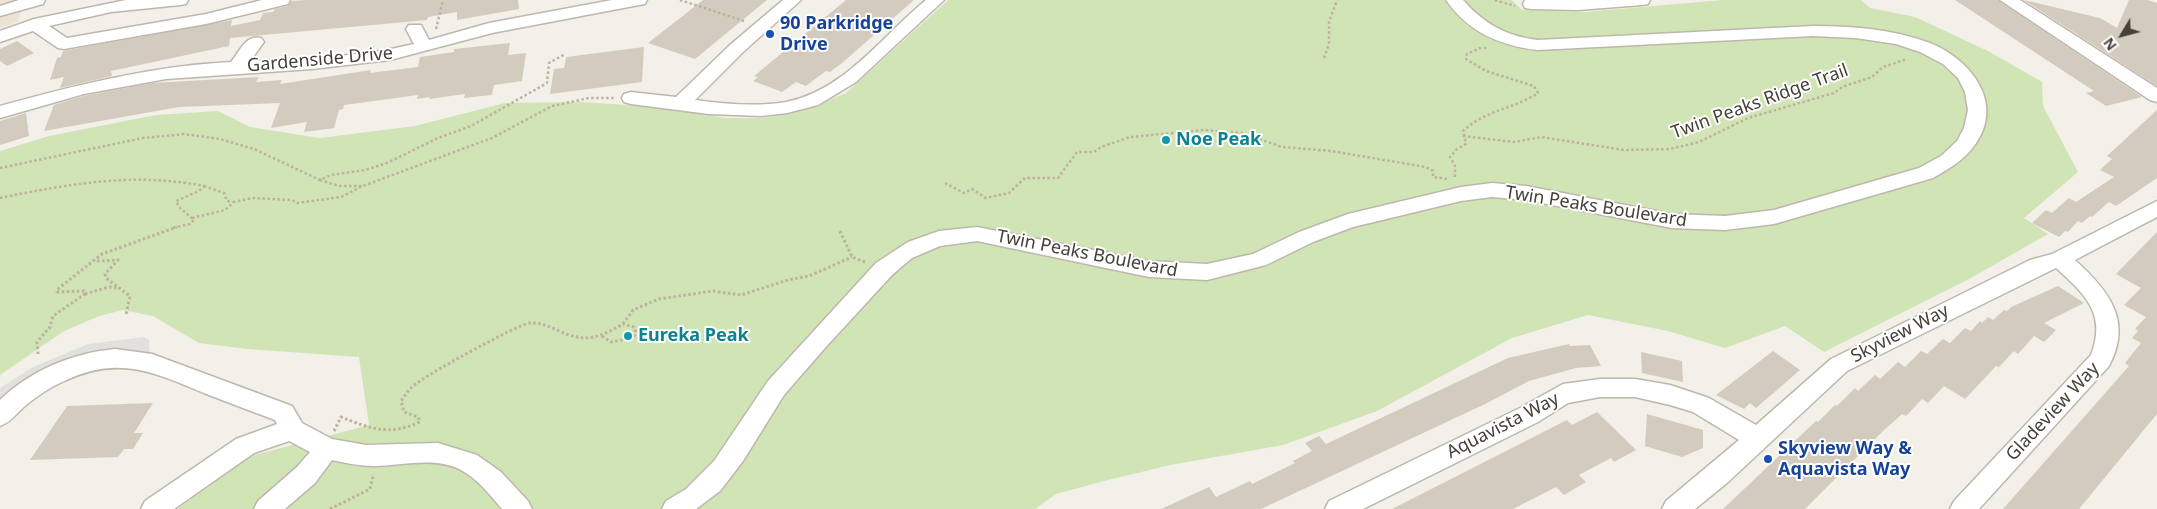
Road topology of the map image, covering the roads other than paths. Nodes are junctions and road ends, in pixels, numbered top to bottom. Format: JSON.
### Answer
{"nodes":[{"id":1,"x":37,"y":0,"type":"edge"},
{"id":2,"x":180,"y":0,"type":"edge"},
{"id":3,"x":282,"y":0,"type":"edge"},
{"id":4,"x":639,"y":0,"type":"edge"},
{"id":5,"x":793,"y":0,"type":"edge"},
{"id":6,"x":936,"y":0,"type":"edge"},
{"id":7,"x":1454,"y":0,"type":"edge"},
{"id":8,"x":1642,"y":0,"type":"edge"},
{"id":9,"x":2008,"y":0,"type":"edge"},
{"id":10,"x":1531,"y":4,"type":"dead end"},
{"id":11,"x":77,"y":6,"type":"edge"},
{"id":12,"x":0,"y":11,"type":"edge"},
{"id":13,"x":34,"y":24,"type":"junction"},
{"id":14,"x":415,"y":29,"type":"dead end"},
{"id":15,"x":0,"y":37,"type":"edge"},
{"id":16,"x":255,"y":42,"type":"dead end"},
{"id":17,"x":428,"y":46,"type":"junction"},
{"id":18,"x":237,"y":67,"type":"junction"},
{"id":19,"x":2157,"y":96,"type":"edge"},
{"id":20,"x":631,"y":98,"type":"road end"},
{"id":21,"x":681,"y":103,"type":"junction"},
{"id":22,"x":0,"y":112,"type":"edge"},
{"id":23,"x":2157,"y":208,"type":"edge"},
{"id":24,"x":2060,"y":259,"type":"junction"},
{"id":25,"x":0,"y":416,"type":"edge"},
{"id":26,"x":293,"y":429,"type":"junction"},
{"id":27,"x":1757,"y":440,"type":"junction"},
{"id":28,"x":327,"y":448,"type":"junction"},
{"id":29,"x":154,"y":509,"type":"edge"},
{"id":30,"x":267,"y":509,"type":"edge"},
{"id":31,"x":519,"y":509,"type":"edge"},
{"id":32,"x":675,"y":509,"type":"edge"},
{"id":33,"x":1338,"y":509,"type":"edge"},
{"id":34,"x":1675,"y":509,"type":"edge"},
{"id":35,"x":1963,"y":509,"type":"edge"}],
"edges":[{"from":1,"to":12,"type":"street"},
{"from":2,"to":11,"type":"street"},
{"from":3,"to":13,"type":"street"},
{"from":4,"to":17,"type":"street","name":"Gardenside Drive"},
{"from":5,"to":21,"type":"street"},
{"from":6,"to":21,"type":"street"},
{"from":7,"to":32,"type":"street","name":"Twin Peaks Boulevard"},
{"from":8,"to":10,"type":"street"},
{"from":9,"to":19,"type":"street"},
{"from":11,"to":13,"type":"street"},
{"from":13,"to":15,"type":"street"},
{"from":14,"to":17,"type":"street"},
{"from":16,"to":18,"type":"street"},
{"from":17,"to":18,"type":"street","name":"Gardenside Drive"},
{"from":18,"to":22,"type":"street","name":"Gardenside Drive"},
{"from":20,"to":21,"type":"street"},
{"from":23,"to":24,"type":"street","name":"Skyview Way"},
{"from":24,"to":27,"type":"street","name":"Skyview Way"},
{"from":24,"to":35,"type":"street","name":"Gladeview Way"},
{"from":25,"to":26,"type":"street"},
{"from":26,"to":28,"type":"street"},
{"from":26,"to":29,"type":"street"},
{"from":27,"to":33,"type":"street","name":"Aquavista Way"},
{"from":27,"to":34,"type":"street","name":"Skyview Way"},
{"from":28,"to":30,"type":"street"},
{"from":28,"to":31,"type":"street"}]}
